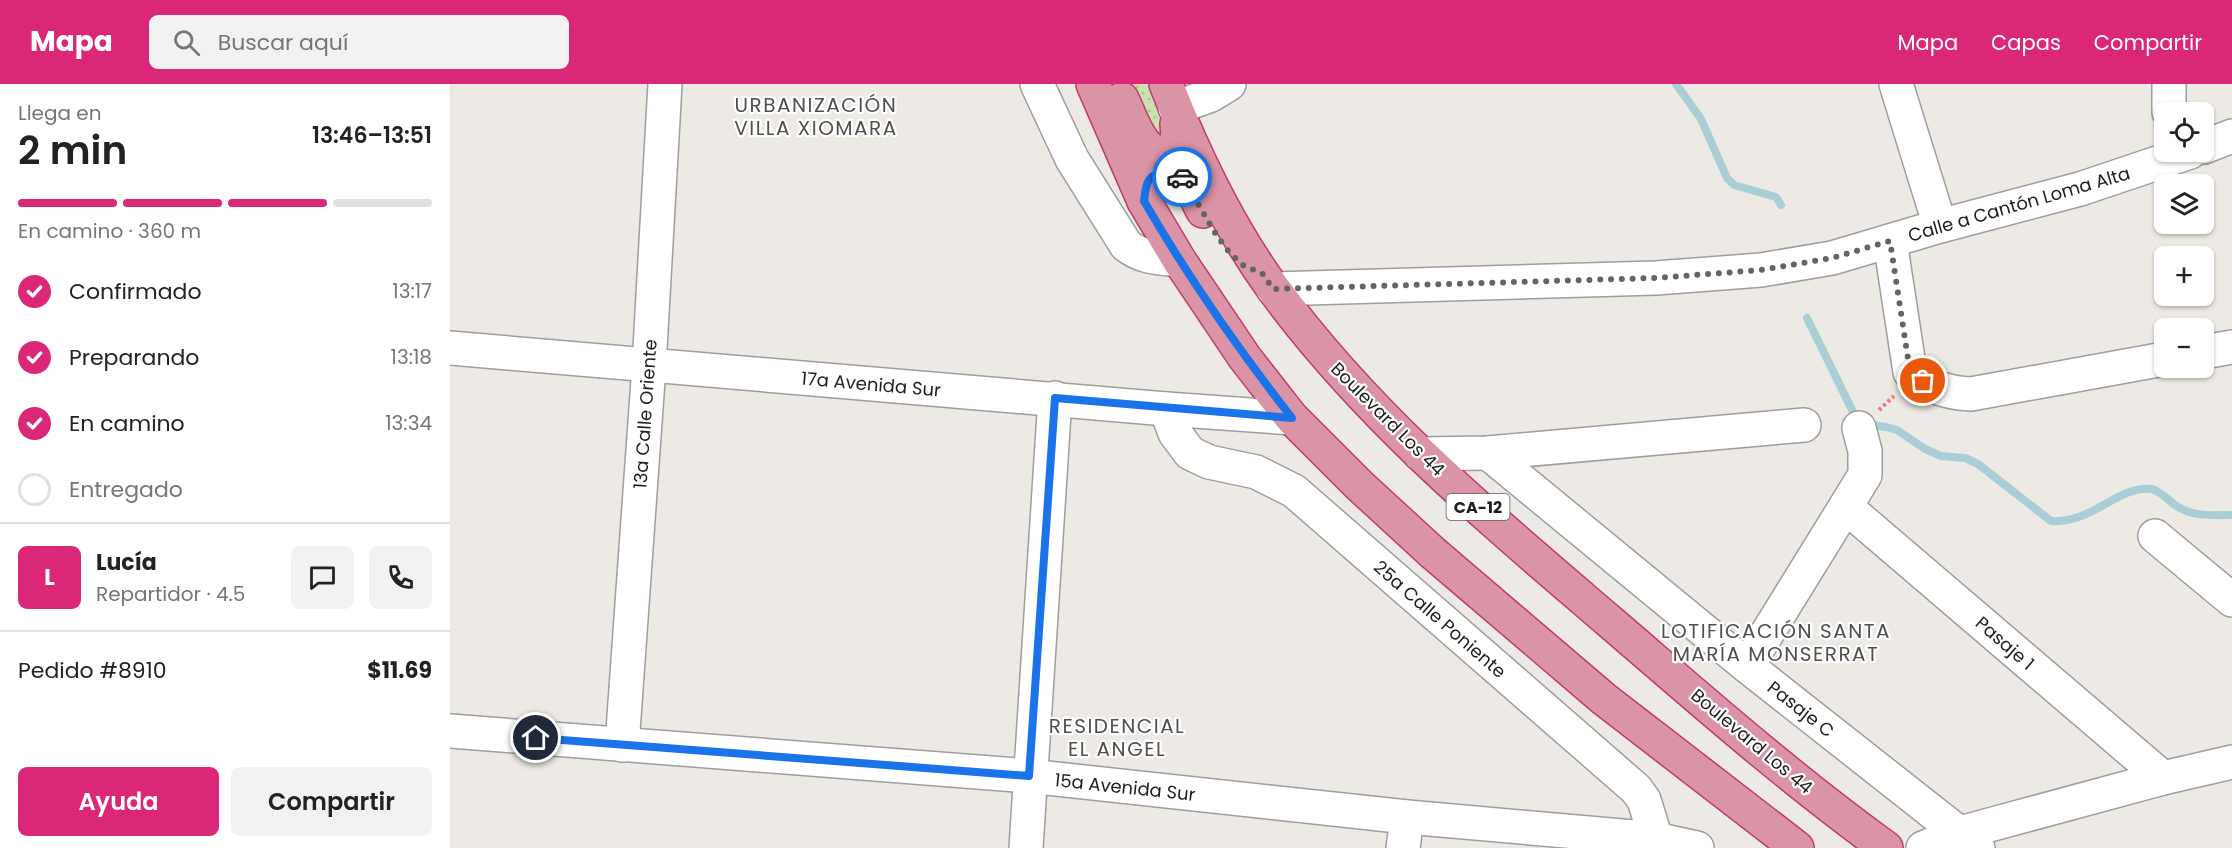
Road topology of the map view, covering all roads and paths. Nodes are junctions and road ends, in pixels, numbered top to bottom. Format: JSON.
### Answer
{"nodes":[{"id":1,"x":665,"y":84,"type":"edge"},
{"id":2,"x":1036,"y":84,"type":"edge"},
{"id":3,"x":1093,"y":84,"type":"edge"},
{"id":4,"x":1116,"y":84,"type":"edge"},
{"id":5,"x":1229,"y":84,"type":"edge"},
{"id":6,"x":1896,"y":84,"type":"edge"},
{"id":7,"x":2169,"y":84,"type":"edge"},
{"id":8,"x":1171,"y":96,"type":"edge"},
{"id":9,"x":2169,"y":102,"type":"edge"},
{"id":10,"x":2232,"y":136,"type":"edge"},
{"id":11,"x":2214,"y":143,"type":"edge"},
{"id":12,"x":2154,"y":162,"type":"edge"},
{"id":13,"x":1144,"y":201,"type":"junction"},
{"id":14,"x":1940,"y":226,"type":"junction"},
{"id":15,"x":1890,"y":241,"type":"junction"},
{"id":16,"x":1179,"y":260,"type":"junction"},
{"id":17,"x":1268,"y":281,"type":"junction"},
{"id":18,"x":2232,"y":347,"type":"edge"},
{"id":19,"x":450,"y":348,"type":"edge"},
{"id":20,"x":2214,"y":350,"type":"edge"},
{"id":21,"x":2154,"y":361,"type":"edge"},
{"id":22,"x":649,"y":366,"type":"junction"},
{"id":23,"x":1055,"y":398,"type":"junction"},
{"id":24,"x":1166,"y":409,"type":"junction"},
{"id":25,"x":1292,"y":418,"type":"junction"},
{"id":26,"x":1804,"y":425,"type":"dead end"},
{"id":27,"x":1859,"y":428,"type":"dead end"},
{"id":28,"x":1488,"y":453,"type":"junction"},
{"id":29,"x":1419,"y":454,"type":"junction"},
{"id":30,"x":1846,"y":507,"type":"junction"},
{"id":31,"x":2155,"y":536,"type":"dead end"},
{"id":32,"x":2232,"y":600,"type":"edge"},
{"id":33,"x":1747,"y":666,"type":"junction"},
{"id":34,"x":450,"y":731,"type":"edge"},
{"id":35,"x":622,"y":744,"type":"junction"},
{"id":36,"x":2232,"y":762,"type":"edge"},
{"id":37,"x":1029,"y":776,"type":"junction"},
{"id":38,"x":2163,"y":778,"type":"junction"},
{"id":39,"x":1405,"y":833,"type":"edge"},
{"id":40,"x":1656,"y":839,"type":"junction"},
{"id":41,"x":1969,"y":841,"type":"edge"},
{"id":42,"x":1026,"y":848,"type":"edge"},
{"id":43,"x":1697,"y":848,"type":"edge"},
{"id":44,"x":1797,"y":848,"type":"edge"},
{"id":45,"x":1886,"y":848,"type":"edge"},
{"id":46,"x":1923,"y":848,"type":"edge"}],
"edges":[{"from":1,"to":22,"type":"street","name":"13a Calle Oriente"},
{"from":2,"to":16,"type":"street"},
{"from":3,"to":13,"type":"highway"},
{"from":4,"to":8,"type":"highway"},
{"from":5,"to":8,"type":"street"},
{"from":6,"to":14,"type":"street"},
{"from":7,"to":9,"type":"street"},
{"from":8,"to":17,"type":"highway","name":"Boulevard Los 44","number":"CA-12"},
{"from":10,"to":11,"type":"street"},
{"from":12,"to":14,"type":"street","name":"Calle a Cantón Loma Alta"},
{"from":13,"to":16,"type":"highway"},
{"from":13,"to":17,"type":"highway"},
{"from":14,"to":15,"type":"street","name":"Calle a Cantón Loma Alta"},
{"from":15,"to":17,"type":"street","name":"Calle a Cantón Loma Alta"},
{"from":15,"to":21,"type":"street"},
{"from":16,"to":25,"type":"highway"},
{"from":17,"to":29,"type":"highway","name":"Boulevard Los 44","number":"CA-12"},
{"from":18,"to":20,"type":"street"},
{"from":19,"to":22,"type":"street","name":"17a Avenida Sur"},
{"from":22,"to":23,"type":"street","name":"17a Avenida Sur"},
{"from":22,"to":35,"type":"street","name":"13a Calle Oriente"},
{"from":23,"to":24,"type":"street","name":"17a Avenida Sur"},
{"from":23,"to":37,"type":"street"},
{"from":24,"to":25,"type":"street","name":"17a Avenida Sur"},
{"from":24,"to":40,"type":"street","name":"25a Calle Poniente"},
{"from":25,"to":44,"type":"highway"},
{"from":26,"to":28,"type":"street"},
{"from":27,"to":30,"type":"street"},
{"from":28,"to":29,"type":"street"},
{"from":28,"to":33,"type":"street","name":"Pasaje C"},
{"from":29,"to":45,"type":"highway","name":"Boulevard Los 44","number":"CA-12"},
{"from":30,"to":33,"type":"street"},
{"from":30,"to":38,"type":"street","name":"Pasaje 1"},
{"from":31,"to":32,"type":"street"},
{"from":33,"to":41,"type":"street","name":"Pasaje C"},
{"from":34,"to":35,"type":"street","name":"15a Avenida Sur"},
{"from":35,"to":37,"type":"street","name":"15a Avenida Sur"},
{"from":36,"to":38,"type":"street"},
{"from":37,"to":39,"type":"street","name":"15a Avenida Sur"},
{"from":37,"to":42,"type":"street"},
{"from":38,"to":41,"type":"street"},
{"from":39,"to":40,"type":"street","name":"15a Avenida Sur"},
{"from":40,"to":43,"type":"street"},
{"from":41,"to":46,"type":"street"}]}
